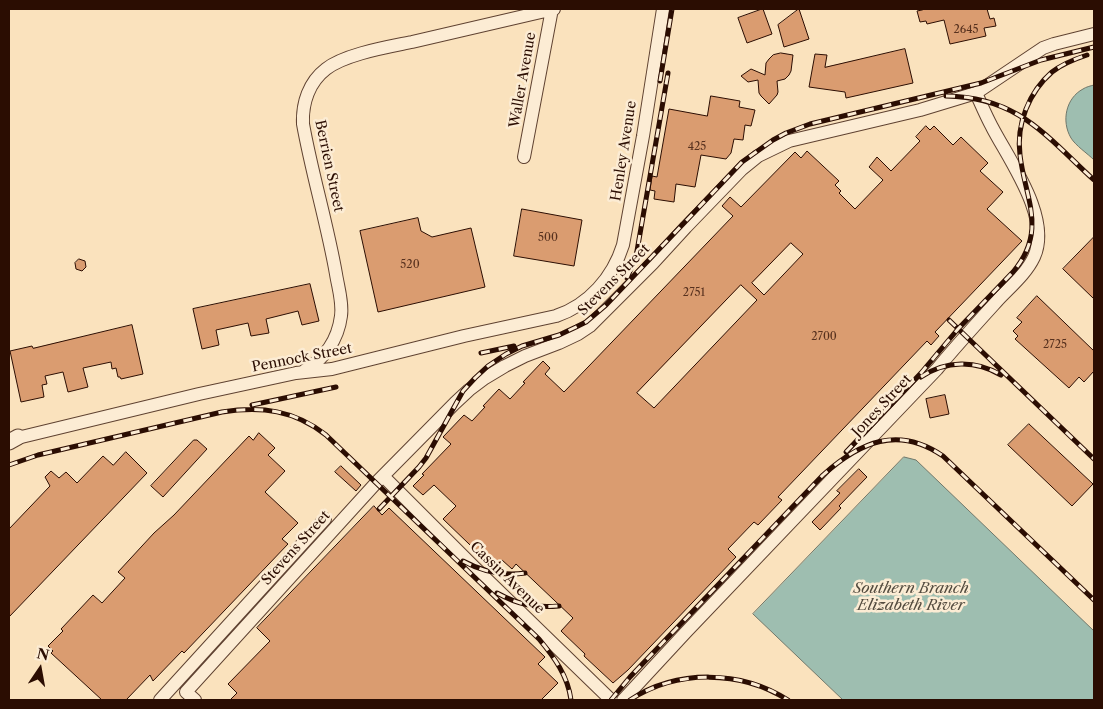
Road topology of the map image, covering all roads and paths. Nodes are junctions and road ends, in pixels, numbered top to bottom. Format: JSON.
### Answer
{"nodes":[{"id":1,"x":553,"y":9,"type":"edge"},
{"id":2,"x":663,"y":9,"type":"edge"},
{"id":3,"x":1091,"y":36,"type":"edge"},
{"id":4,"x":976,"y":93,"type":"junction"},
{"id":5,"x":524,"y":157,"type":"dead end"},
{"id":6,"x":596,"y":291,"type":"joint"},
{"id":7,"x":296,"y":373,"type":"junction"},
{"id":8,"x":11,"y":439,"type":"edge"},
{"id":9,"x":383,"y":476,"type":"junction"},
{"id":10,"x":325,"y":519,"type":"dead end"},
{"id":11,"x":190,"y":696,"type":"edge"},
{"id":12,"x":160,"y":700,"type":"edge"},
{"id":13,"x":611,"y":700,"type":"edge"},
{"id":14,"x":623,"y":700,"type":"edge"}],
"edges":[{"from":1,"to":5,"type":"street","name":"Waller Avenue"},
{"from":1,"to":7,"type":"street","name":"Berrien Street"},
{"from":2,"to":6,"type":"street","name":"Henley Avenue"},
{"from":3,"to":4,"type":"street","name":"Stevens Street"},
{"from":4,"to":9,"type":"street","name":"Stevens Street"},
{"from":4,"to":14,"type":"street","name":"Jones Street"},
{"from":6,"to":7,"type":"street","name":"Pennock Street"},
{"from":7,"to":8,"type":"street","name":"Pennock Street"},
{"from":9,"to":11,"type":"street","name":"Stevens Street"},
{"from":9,"to":13,"type":"street","name":"Cassin Avenue"},
{"from":10,"to":12,"type":"street","name":"Stevens Street"}]}
